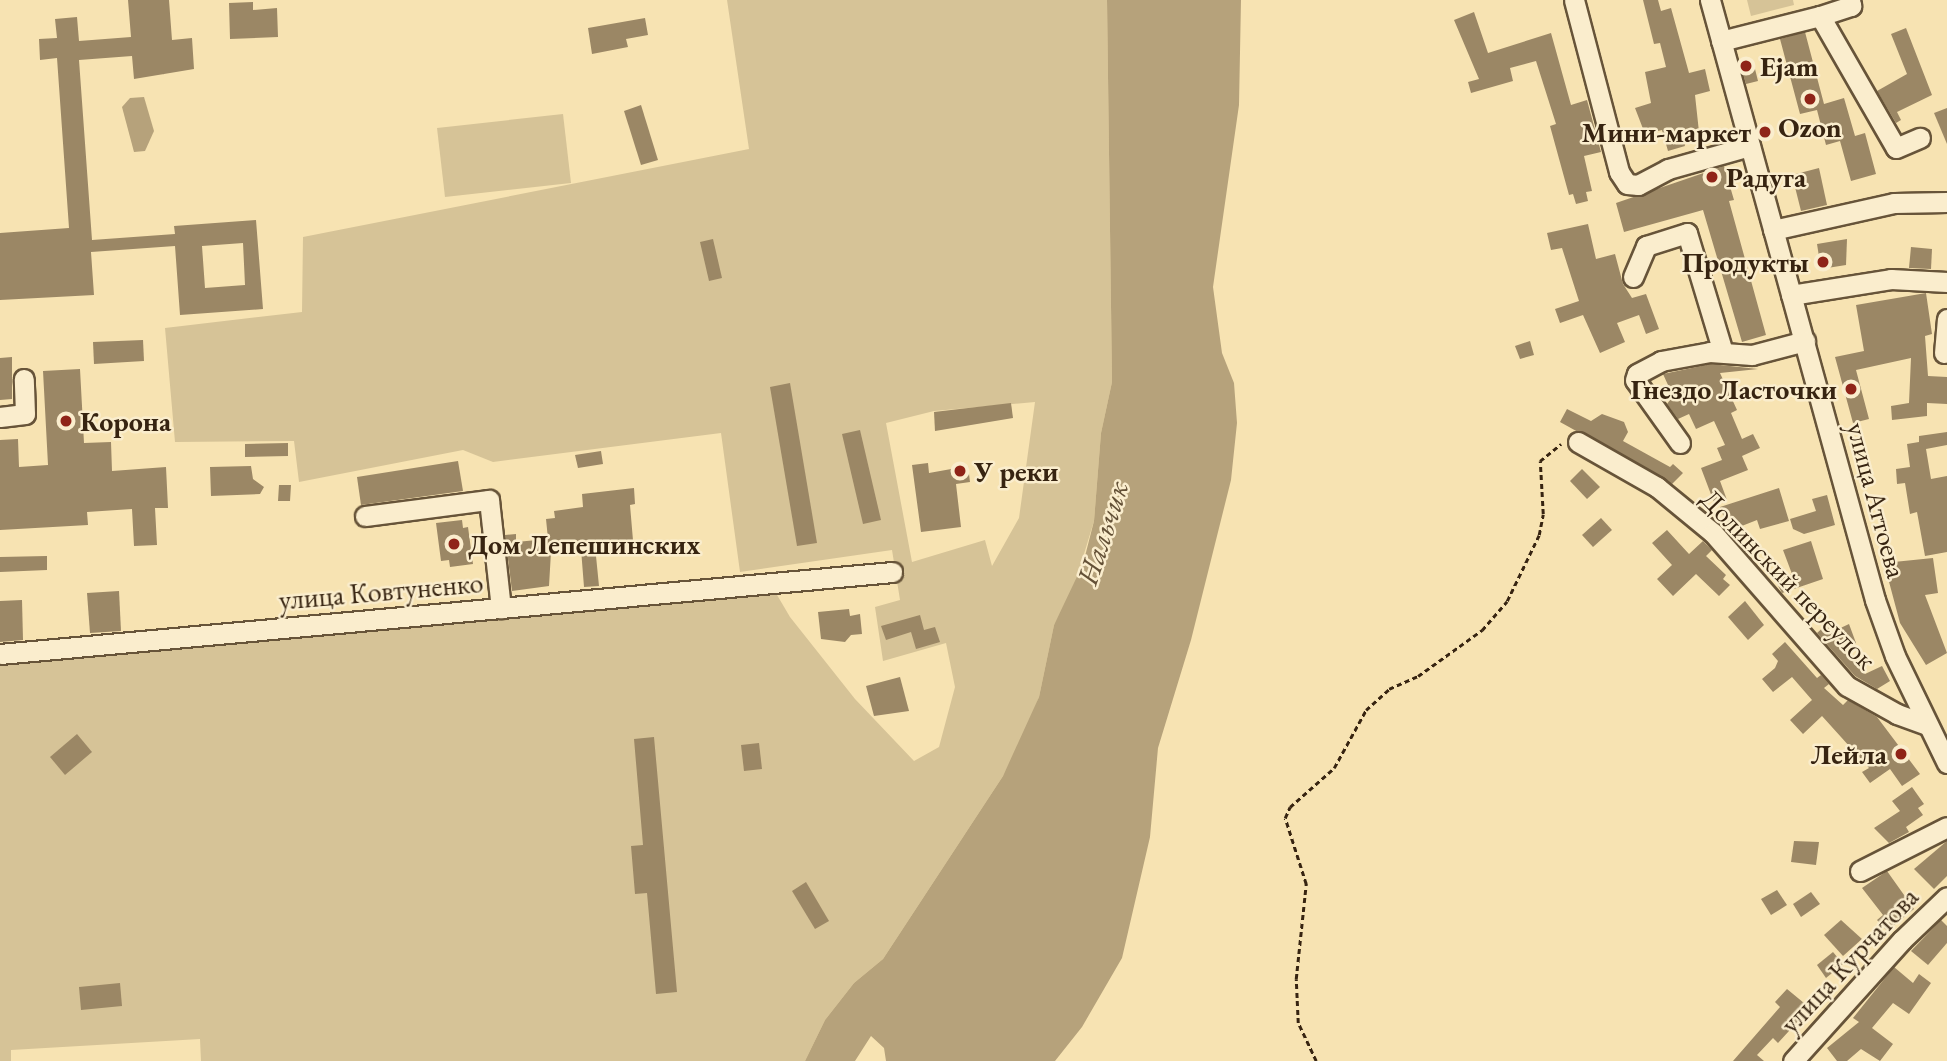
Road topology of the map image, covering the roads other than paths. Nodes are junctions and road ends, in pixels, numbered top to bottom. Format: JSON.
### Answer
{"nodes":[{"id":1,"x":1573,"y":0,"type":"edge"},
{"id":2,"x":1710,"y":0,"type":"edge"},
{"id":3,"x":1850,"y":0,"type":"edge"},
{"id":4,"x":1819,"y":16,"type":"junction"},
{"id":5,"x":1721,"y":41,"type":"junction"},
{"id":6,"x":1920,"y":138,"type":"dead end"},
{"id":7,"x":1750,"y":146,"type":"junction"},
{"id":8,"x":1947,"y":202,"type":"edge"},
{"id":9,"x":1773,"y":230,"type":"junction"},
{"id":10,"x":1633,"y":277,"type":"dead end"},
{"id":11,"x":1947,"y":282,"type":"edge"},
{"id":12,"x":1791,"y":295,"type":"junction"},
{"id":13,"x":1947,"y":319,"type":"edge"},
{"id":14,"x":1805,"y":341,"type":"junction"},
{"id":15,"x":1723,"y":352,"type":"junction"},
{"id":16,"x":1944,"y":353,"type":"dead end"},
{"id":17,"x":24,"y":379,"type":"dead end"},
{"id":18,"x":0,"y":417,"type":"edge"},
{"id":19,"x":1578,"y":442,"type":"road end"},
{"id":20,"x":1679,"y":443,"type":"dead end"},
{"id":21,"x":365,"y":516,"type":"dead end"},
{"id":22,"x":892,"y":572,"type":"dead end"},
{"id":23,"x":501,"y":608,"type":"junction"},
{"id":24,"x":0,"y":654,"type":"edge"},
{"id":25,"x":1928,"y":725,"type":"junction"},
{"id":26,"x":1947,"y":763,"type":"edge"},
{"id":27,"x":1947,"y":827,"type":"edge"},
{"id":28,"x":1860,"y":871,"type":"dead end"},
{"id":29,"x":1947,"y":897,"type":"edge"},
{"id":30,"x":1793,"y":1061,"type":"edge"}],
"edges":[{"from":1,"to":7,"type":"street"},
{"from":2,"to":5,"type":"street","name":"улица Аттоева"},
{"from":3,"to":4,"type":"street"},
{"from":4,"to":5,"type":"street"},
{"from":4,"to":6,"type":"street"},
{"from":5,"to":7,"type":"street","name":"улица Аттоева"},
{"from":7,"to":9,"type":"street","name":"улица Аттоева"},
{"from":8,"to":9,"type":"street"},
{"from":9,"to":12,"type":"street","name":"улица Аттоева"},
{"from":10,"to":15,"type":"street"},
{"from":11,"to":12,"type":"street"},
{"from":12,"to":14,"type":"street","name":"улица Аттоева"},
{"from":13,"to":16,"type":"street"},
{"from":14,"to":15,"type":"street"},
{"from":14,"to":25,"type":"street","name":"улица Аттоева"},
{"from":15,"to":20,"type":"street"},
{"from":17,"to":18,"type":"street"},
{"from":19,"to":25,"type":"street","name":"Долинский переулок"},
{"from":21,"to":23,"type":"street"},
{"from":22,"to":23,"type":"street","name":"улица Ковтуненко"},
{"from":23,"to":24,"type":"street","name":"улица Ковтуненко"},
{"from":25,"to":26,"type":"street","name":"улица Аттоева"},
{"from":27,"to":28,"type":"street"},
{"from":29,"to":30,"type":"street","name":"улица Курчатова"}]}
